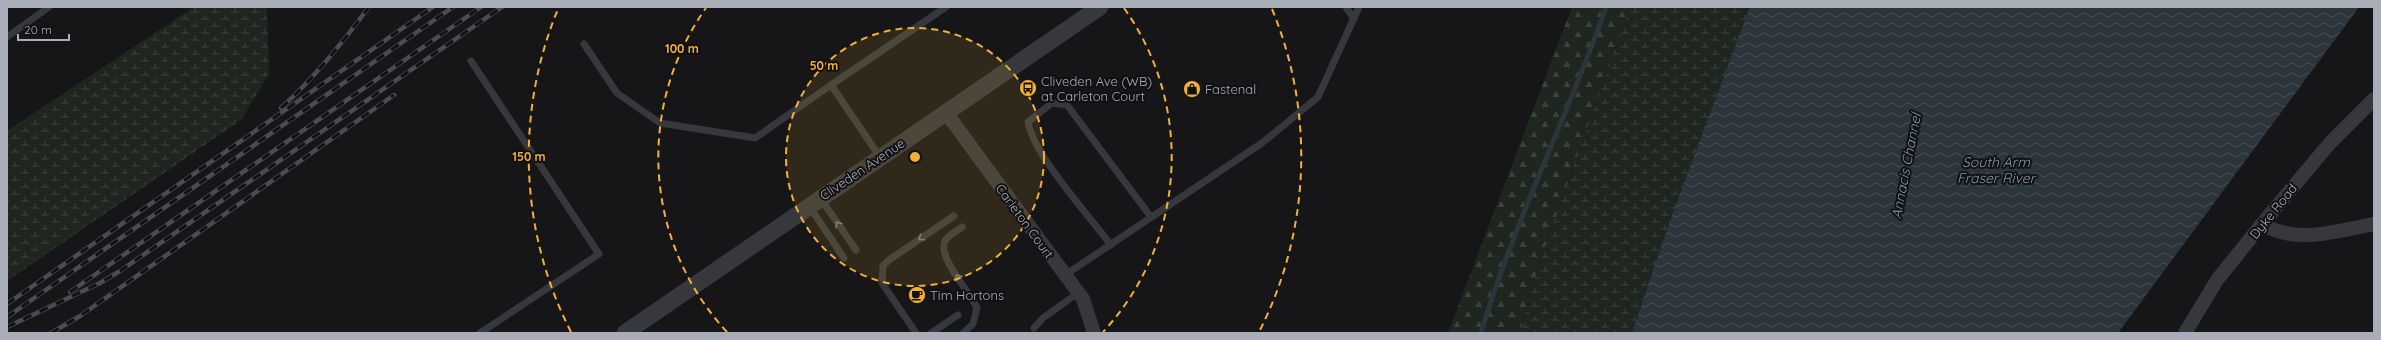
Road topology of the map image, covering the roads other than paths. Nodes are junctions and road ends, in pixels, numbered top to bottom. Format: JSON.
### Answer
{"nodes":[{"id":1,"x":49,"y":7,"type":"edge"},
{"id":2,"x":946,"y":7,"type":"edge"},
{"id":3,"x":1100,"y":7,"type":"edge"},
{"id":4,"x":1346,"y":7,"type":"edge"},
{"id":5,"x":1359,"y":7,"type":"edge"},
{"id":6,"x":1354,"y":19,"type":"junction"},
{"id":7,"x":7,"y":37,"type":"edge"},
{"id":8,"x":584,"y":44,"type":"dead end"},
{"id":9,"x":471,"y":61,"type":"dead end"},
{"id":10,"x":831,"y":85,"type":"junction"},
{"id":11,"x":2374,"y":99,"type":"edge"},
{"id":12,"x":947,"y":114,"type":"junction"},
{"id":13,"x":880,"y":157,"type":"junction"},
{"id":14,"x":815,"y":202,"type":"junction"},
{"id":15,"x":954,"y":216,"type":"dead end"},
{"id":16,"x":1151,"y":218,"type":"junction"},
{"id":17,"x":2262,"y":224,"type":"junction"},
{"id":18,"x":2374,"y":224,"type":"edge"},
{"id":19,"x":962,"y":227,"type":"dead end"},
{"id":20,"x":1111,"y":245,"type":"junction"},
{"id":21,"x":856,"y":250,"type":"dead end"},
{"id":22,"x":844,"y":258,"type":"dead end"},
{"id":23,"x":1065,"y":275,"type":"junction"},
{"id":24,"x":1078,"y":293,"type":"junction"},
{"id":25,"x":958,"y":315,"type":"dead end"},
{"id":26,"x":1034,"y":328,"type":"dead end"},
{"id":27,"x":480,"y":333,"type":"edge"},
{"id":28,"x":626,"y":333,"type":"edge"},
{"id":29,"x":916,"y":333,"type":"edge"},
{"id":30,"x":931,"y":333,"type":"edge"},
{"id":31,"x":963,"y":333,"type":"edge"},
{"id":32,"x":1094,"y":333,"type":"edge"},
{"id":33,"x":2185,"y":333,"type":"edge"}],
"edges":[{"from":1,"to":7,"type":"lane"},
{"from":2,"to":10,"type":"lane"},
{"from":3,"to":12,"type":"street","name":"Cliveden Avenue"},
{"from":4,"to":6,"type":"lane"},
{"from":5,"to":6,"type":"lane"},
{"from":6,"to":16,"type":"lane"},
{"from":8,"to":10,"type":"lane"},
{"from":9,"to":27,"type":"lane"},
{"from":10,"to":13,"type":"lane"},
{"from":11,"to":17,"type":"street","name":"Dyke Road"},
{"from":12,"to":13,"type":"street","name":"Cliveden Avenue"},
{"from":12,"to":23,"type":"street","name":"Carleton Court"},
{"from":13,"to":14,"type":"street","name":"Cliveden Avenue"},
{"from":21,"to":14,"type":"lane","one_way":true},
{"from":14,"to":22,"type":"lane"},
{"from":14,"to":28,"type":"street","name":"Cliveden Avenue"},
{"from":15,"to":29,"type":"lane","one_way":true},
{"from":16,"to":20,"type":"lane"},
{"from":16,"to":20,"type":"lane"},
{"from":17,"to":18,"type":"street"},
{"from":17,"to":33,"type":"street","name":"Dyke Road"},
{"from":31,"to":19,"type":"lane","one_way":true},
{"from":20,"to":23,"type":"lane"},
{"from":23,"to":24,"type":"street","name":"Carleton Court"},
{"from":24,"to":26,"type":"lane"},
{"from":24,"to":32,"type":"street","name":"Carleton Court"},
{"from":25,"to":30,"type":"lane"}]}
